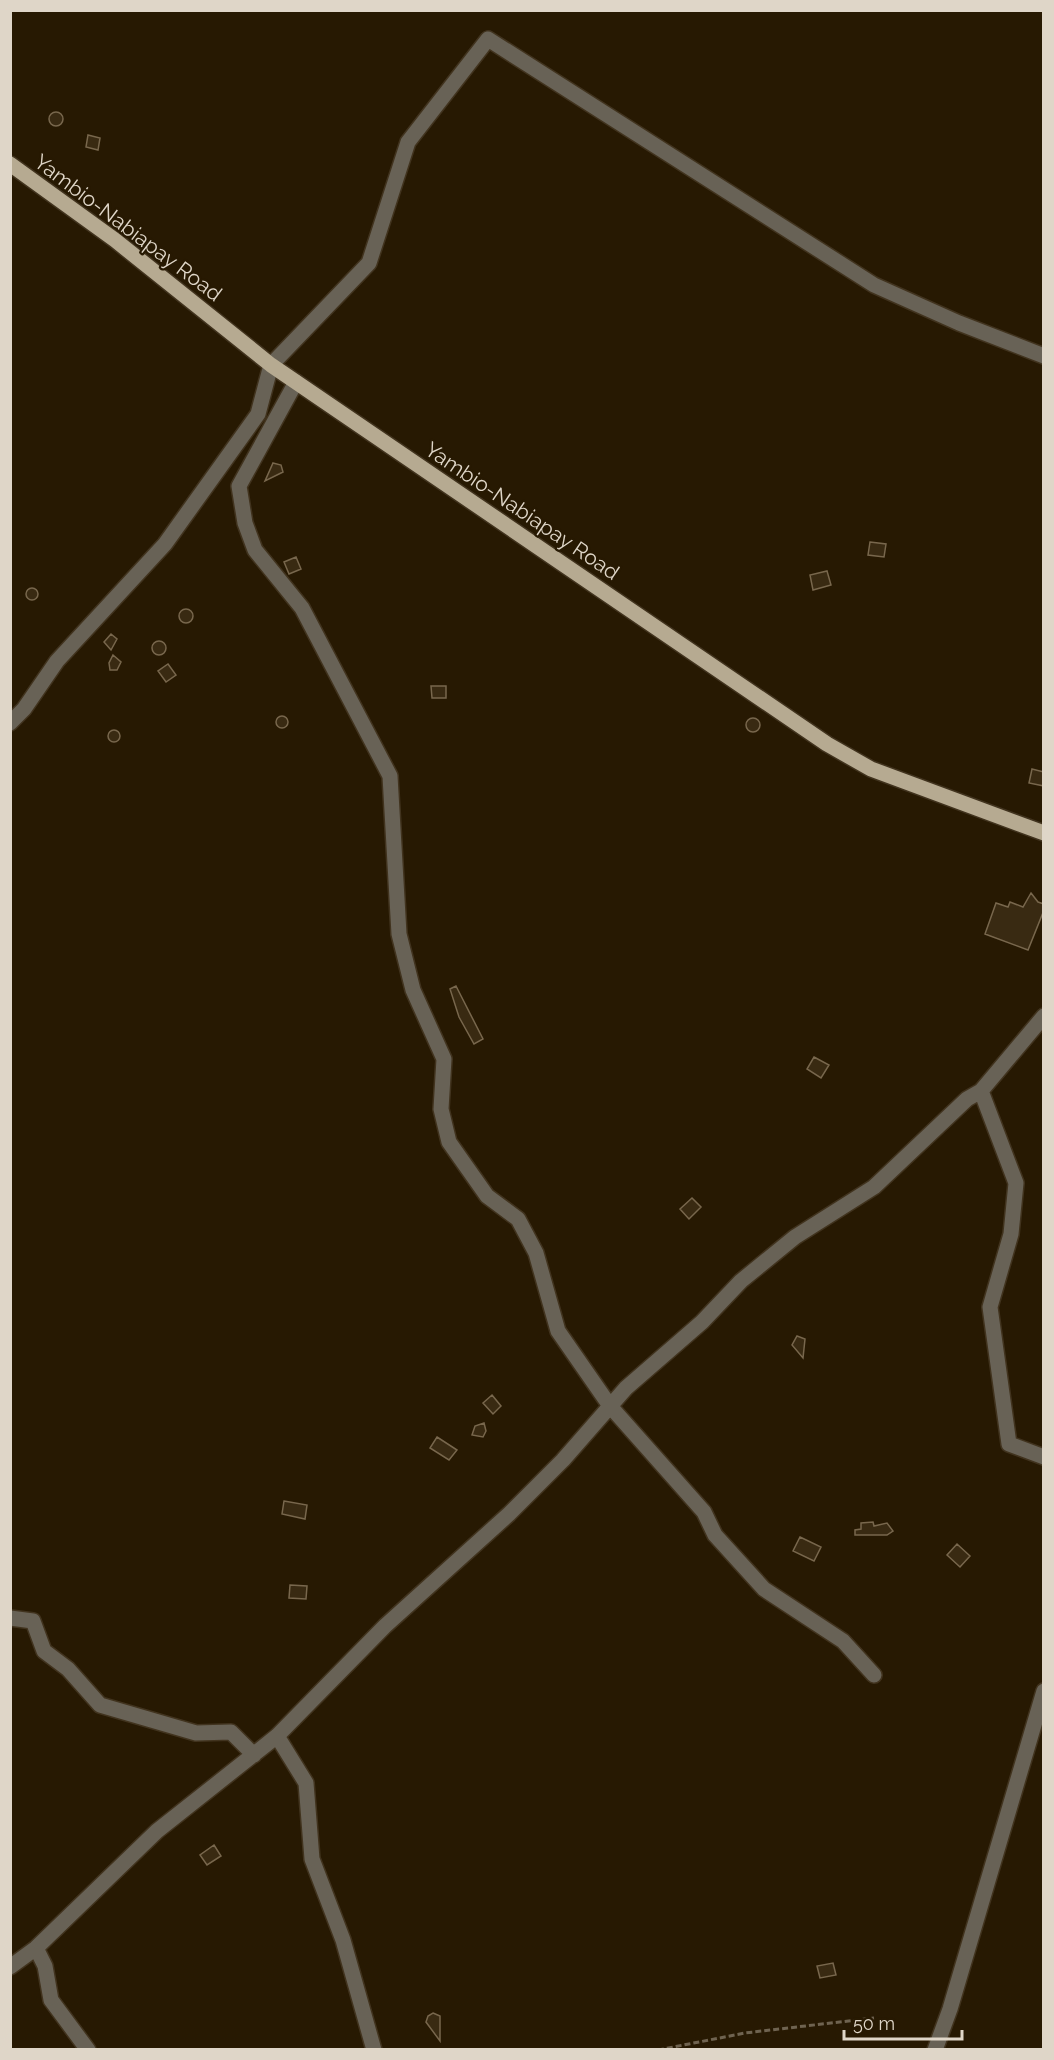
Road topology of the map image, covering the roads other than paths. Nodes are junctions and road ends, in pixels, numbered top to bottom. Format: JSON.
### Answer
{"nodes":[{"id":1,"x":10,"y":164,"type":"edge"},
{"id":2,"x":1044,"y":356,"type":"edge"},
{"id":3,"x":271,"y":365,"type":"junction"},
{"id":4,"x":296,"y":382,"type":"junction"},
{"id":5,"x":10,"y":723,"type":"edge"},
{"id":6,"x":1042,"y":829,"type":"edge"},
{"id":7,"x":1044,"y":1016,"type":"edge"},
{"id":8,"x":981,"y":1091,"type":"junction"},
{"id":9,"x":610,"y":1406,"type":"junction"},
{"id":10,"x":1044,"y":1457,"type":"edge"},
{"id":11,"x":10,"y":1618,"type":"edge"},
{"id":12,"x":874,"y":1675,"type":"dead end"},
{"id":13,"x":1044,"y":1690,"type":"edge"},
{"id":14,"x":277,"y":1736,"type":"junction"},
{"id":15,"x":254,"y":1755,"type":"junction"},
{"id":16,"x":36,"y":1948,"type":"junction"},
{"id":17,"x":10,"y":1967,"type":"edge"},
{"id":18,"x":88,"y":2049,"type":"edge"},
{"id":19,"x":374,"y":2049,"type":"edge"},
{"id":20,"x":935,"y":2049,"type":"edge"}],
"edges":[{"from":1,"to":3,"type":"main road","name":"Yambio-Nabiapay Road"},
{"from":2,"to":3,"type":"street"},
{"from":3,"to":4,"type":"main road","name":"Yambio-Nabiapay Road"},
{"from":3,"to":5,"type":"street"},
{"from":4,"to":6,"type":"main road","name":"Yambio-Nabiapay Road"},
{"from":4,"to":9,"type":"street"},
{"from":7,"to":8,"type":"street"},
{"from":8,"to":9,"type":"street"},
{"from":8,"to":10,"type":"street"},
{"from":9,"to":12,"type":"street"},
{"from":9,"to":14,"type":"street"},
{"from":11,"to":15,"type":"street"},
{"from":13,"to":20,"type":"street"},
{"from":14,"to":15,"type":"street"},
{"from":14,"to":19,"type":"street"},
{"from":15,"to":16,"type":"street"},
{"from":16,"to":17,"type":"street"},
{"from":16,"to":18,"type":"street"}]}
